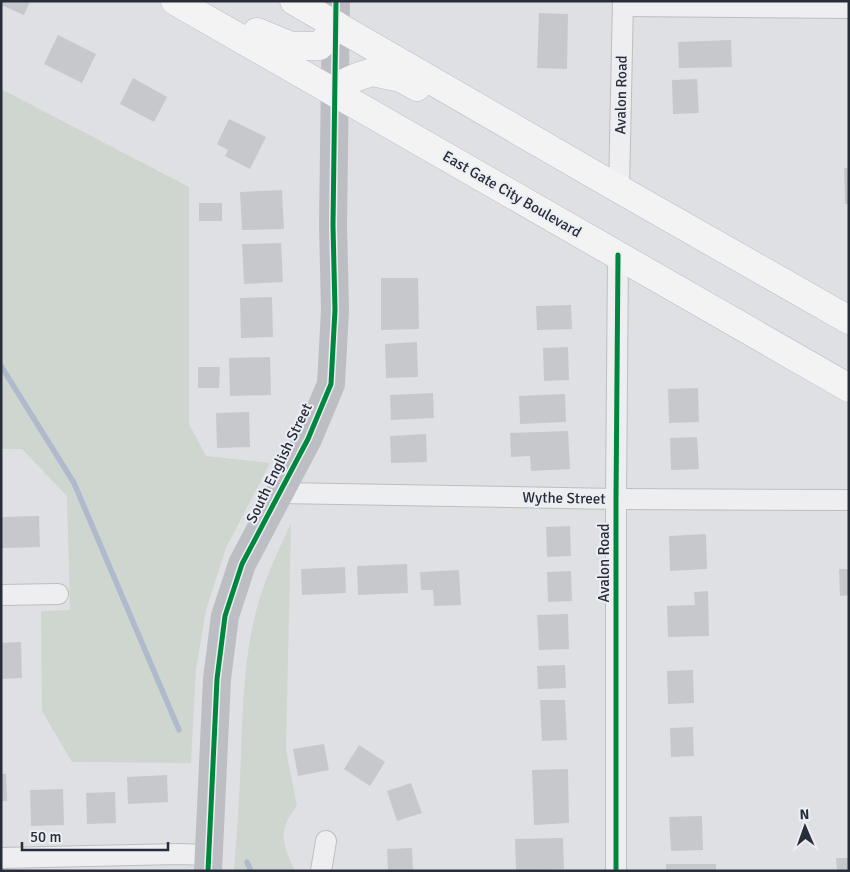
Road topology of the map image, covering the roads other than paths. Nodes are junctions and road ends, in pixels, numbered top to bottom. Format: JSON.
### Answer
{"nodes":[{"id":1,"x":175,"y":1,"type":"edge"},
{"id":2,"x":184,"y":1,"type":"edge"},
{"id":3,"x":294,"y":1,"type":"edge"},
{"id":4,"x":623,"y":4,"type":"edge"},
{"id":5,"x":849,"y":8,"type":"edge"},
{"id":6,"x":336,"y":13,"type":"edge"},
{"id":7,"x":335,"y":92,"type":"junction"},
{"id":8,"x":520,"y":132,"type":"junction"},
{"id":9,"x":619,"y":189,"type":"junction"},
{"id":10,"x":618,"y":255,"type":"junction"},
{"id":11,"x":849,"y":320,"type":"edge"},
{"id":12,"x":849,"y":388,"type":"edge"},
{"id":13,"x":280,"y":493,"type":"junction"},
{"id":14,"x":616,"y":499,"type":"junction"},
{"id":15,"x":849,"y":500,"type":"edge"},
{"id":16,"x":58,"y":594,"type":"dead end"},
{"id":17,"x":1,"y":595,"type":"edge"},
{"id":18,"x":326,"y":841,"type":"dead end"},
{"id":19,"x":1,"y":858,"type":"edge"},
{"id":20,"x":208,"y":863,"type":"edge"},
{"id":21,"x":321,"y":871,"type":"edge"},
{"id":22,"x":616,"y":871,"type":"edge"}],
"edges":[{"from":1,"to":7,"type":"main road","name":"East Gate City Boulevard"},
{"from":2,"to":6,"type":"main road"},
{"from":3,"to":6,"type":"main road"},
{"from":4,"to":5,"type":"street"},
{"from":4,"to":9,"type":"street","name":"Avalon Road"},
{"from":6,"to":7,"type":"street","name":"South English Street"},
{"from":6,"to":8,"type":"main road"},
{"from":7,"to":8,"type":"main road"},
{"from":7,"to":10,"type":"main road","name":"East Gate City Boulevard"},
{"from":7,"to":13,"type":"street","name":"South English Street"},
{"from":8,"to":9,"type":"main road"},
{"from":9,"to":11,"type":"main road"},
{"from":10,"to":12,"type":"main road","name":"East Gate City Boulevard"},
{"from":10,"to":14,"type":"street","name":"Avalon Road"},
{"from":13,"to":14,"type":"street","name":"Wythe Street"},
{"from":13,"to":20,"type":"street","name":"South English Street"},
{"from":14,"to":15,"type":"street","name":"Wythe Street"},
{"from":14,"to":22,"type":"street","name":"Avalon Road"},
{"from":16,"to":17,"type":"street"},
{"from":18,"to":21,"type":"street"},
{"from":19,"to":20,"type":"street"}]}
